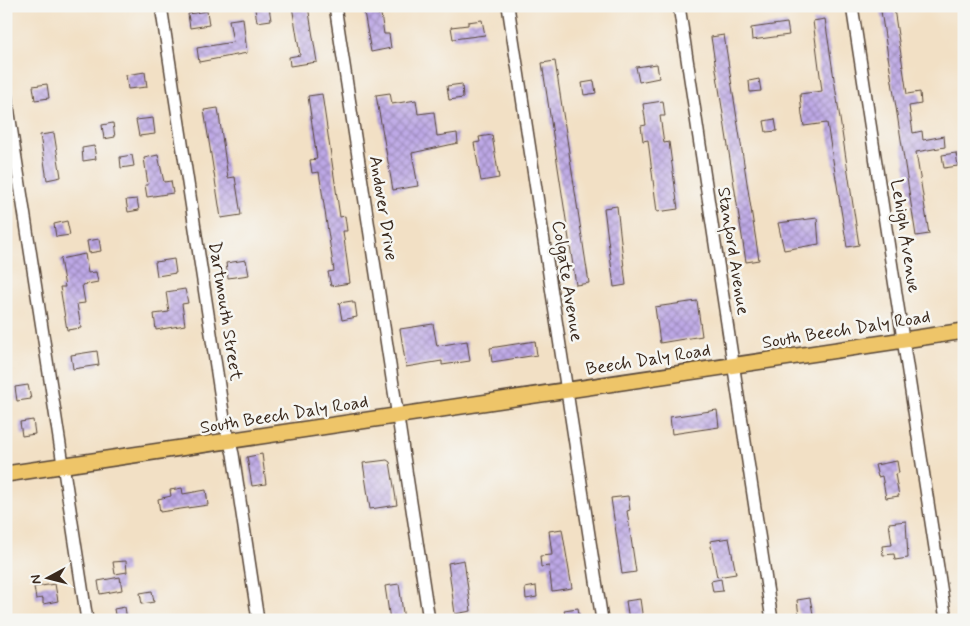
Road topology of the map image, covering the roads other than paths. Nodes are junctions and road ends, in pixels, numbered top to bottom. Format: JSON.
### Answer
{"nodes":[{"id":1,"x":162,"y":6,"type":"edge"},
{"id":2,"x":335,"y":6,"type":"edge"},
{"id":3,"x":508,"y":6,"type":"edge"},
{"id":4,"x":679,"y":6,"type":"edge"},
{"id":5,"x":852,"y":6,"type":"edge"},
{"id":6,"x":6,"y":94,"type":"edge"},
{"id":7,"x":8,"y":125,"type":"edge"},
{"id":8,"x":964,"y":331,"type":"edge"},
{"id":9,"x":904,"y":340,"type":"junction"},
{"id":10,"x":734,"y":365,"type":"junction"},
{"id":11,"x":567,"y":390,"type":"junction"},
{"id":12,"x":398,"y":415,"type":"junction"},
{"id":13,"x":229,"y":441,"type":"junction"},
{"id":14,"x":63,"y":466,"type":"junction"},
{"id":15,"x":6,"y":474,"type":"edge"},
{"id":16,"x":87,"y":620,"type":"edge"},
{"id":17,"x":258,"y":620,"type":"edge"},
{"id":18,"x":429,"y":620,"type":"edge"},
{"id":19,"x":602,"y":620,"type":"edge"},
{"id":20,"x":772,"y":620,"type":"edge"},
{"id":21,"x":946,"y":620,"type":"edge"}],
"edges":[{"from":1,"to":13,"type":"street","name":"Dartmouth Street"},
{"from":2,"to":12,"type":"street","name":"Andover Drive"},
{"from":3,"to":11,"type":"street","name":"Colgate Avenue"},
{"from":4,"to":10,"type":"street","name":"Stanford Avenue"},
{"from":5,"to":9,"type":"street","name":"Lehigh Avenue"},
{"from":6,"to":7,"type":"street"},
{"from":7,"to":14,"type":"street"},
{"from":8,"to":9,"type":"main road","name":"South Beech Daly Road"},
{"from":9,"to":10,"type":"main road","name":"South Beech Daly Road"},
{"from":9,"to":21,"type":"street","name":"Lehigh Avenue"},
{"from":10,"to":11,"type":"main road","name":"Beech Daly Road"},
{"from":10,"to":20,"type":"street","name":"Stanford Avenue"},
{"from":11,"to":12,"type":"main road","name":"South Beech Daly Road"},
{"from":11,"to":19,"type":"street","name":"Colgate Avenue"},
{"from":12,"to":13,"type":"main road","name":"South Beech Daly Road"},
{"from":12,"to":18,"type":"street","name":"Andover Drive"},
{"from":13,"to":14,"type":"main road","name":"South Beech Daly Road"},
{"from":13,"to":17,"type":"street","name":"Dartmouth Street"},
{"from":14,"to":15,"type":"main road","name":"South Beech Daly Road"},
{"from":14,"to":16,"type":"street"}]}
